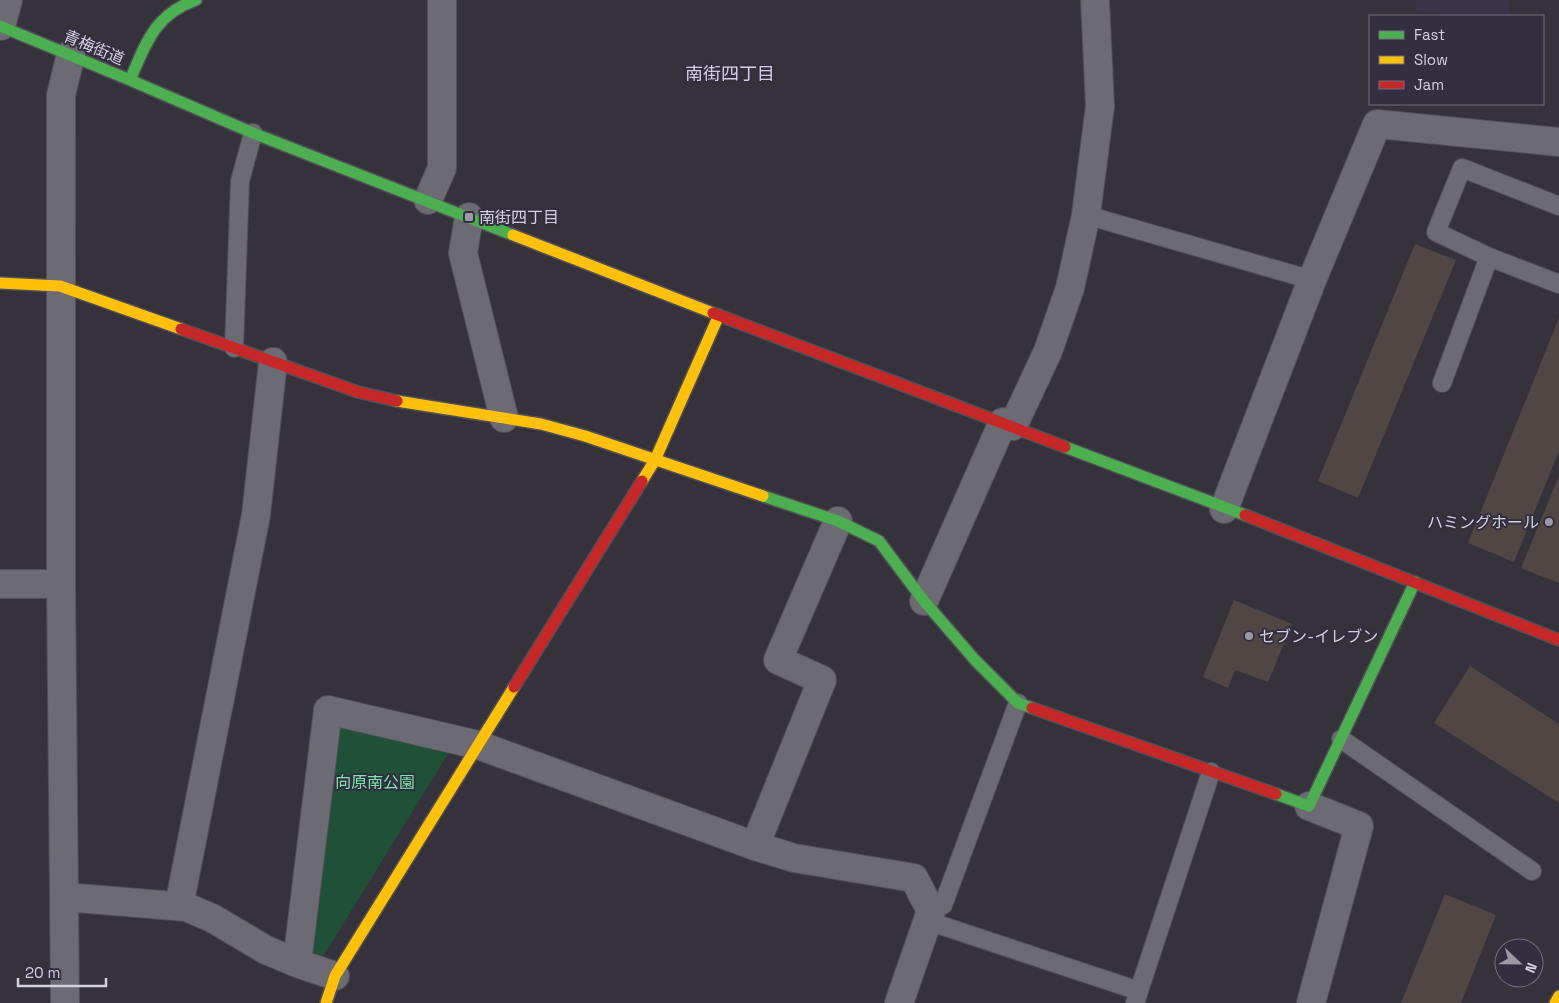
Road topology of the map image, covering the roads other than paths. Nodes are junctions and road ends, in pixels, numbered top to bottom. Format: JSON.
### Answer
{"nodes":[{"id":1,"x":8,"y":0,"type":"edge"},
{"id":2,"x":196,"y":0,"type":"edge"},
{"id":3,"x":442,"y":0,"type":"edge"},
{"id":4,"x":1095,"y":0,"type":"edge"},
{"id":5,"x":1,"y":26,"type":"edge"},
{"id":6,"x":71,"y":54,"type":"junction"},
{"id":7,"x":130,"y":80,"type":"junction"},
{"id":8,"x":253,"y":133,"type":"junction"},
{"id":9,"x":1559,"y":142,"type":"edge"},
{"id":10,"x":428,"y":200,"type":"junction"},
{"id":11,"x":1559,"y":206,"type":"edge"},
{"id":12,"x":1086,"y":215,"type":"junction"},
{"id":13,"x":470,"y":217,"type":"junction"},
{"id":14,"x":1489,"y":257,"type":"junction"},
{"id":15,"x":1312,"y":280,"type":"junction"},
{"id":16,"x":0,"y":283,"type":"edge"},
{"id":17,"x":1559,"y":284,"type":"edge"},
{"id":18,"x":60,"y":286,"type":"junction"},
{"id":19,"x":719,"y":315,"type":"junction"},
{"id":20,"x":234,"y":348,"type":"junction"},
{"id":21,"x":273,"y":362,"type":"junction"},
{"id":22,"x":1442,"y":383,"type":"dead end"},
{"id":23,"x":504,"y":418,"type":"junction"},
{"id":24,"x":1008,"y":424,"type":"junction"},
{"id":25,"x":655,"y":460,"type":"junction"},
{"id":26,"x":1224,"y":509,"type":"junction"},
{"id":27,"x":838,"y":521,"type":"junction"},
{"id":28,"x":1415,"y":582,"type":"junction"},
{"id":29,"x":0,"y":584,"type":"edge"},
{"id":30,"x":61,"y":584,"type":"junction"},
{"id":31,"x":924,"y":601,"type":"junction"},
{"id":32,"x":1559,"y":640,"type":"edge"},
{"id":33,"x":1018,"y":703,"type":"junction"},
{"id":34,"x":1341,"y":739,"type":"junction"},
{"id":35,"x":478,"y":746,"type":"junction"},
{"id":36,"x":1211,"y":772,"type":"junction"},
{"id":37,"x":1309,"y":806,"type":"junction"},
{"id":38,"x":755,"y":846,"type":"junction"},
{"id":39,"x":1532,"y":871,"type":"dead end"},
{"id":40,"x":65,"y":897,"type":"junction"},
{"id":41,"x":179,"y":906,"type":"junction"},
{"id":42,"x":930,"y":916,"type":"junction"},
{"id":43,"x":297,"y":963,"type":"junction"},
{"id":44,"x":335,"y":976,"type":"junction"},
{"id":45,"x":1559,"y":996,"type":"edge"},
{"id":46,"x":1137,"y":997,"type":"edge"},
{"id":47,"x":65,"y":1003,"type":"edge"},
{"id":48,"x":326,"y":1003,"type":"edge"},
{"id":49,"x":899,"y":1003,"type":"edge"},
{"id":50,"x":1311,"y":1003,"type":"edge"},
{"id":51,"x":1555,"y":1003,"type":"edge"}],
"edges":[{"from":1,"to":5,"type":"street"},
{"from":2,"to":7,"type":"street","name":"青梅街道"},
{"from":3,"to":10,"type":"street"},
{"from":4,"to":12,"type":"street"},
{"from":5,"to":6,"type":"street","name":"青梅街道"},
{"from":6,"to":7,"type":"street","name":"青梅街道"},
{"from":6,"to":18,"type":"street"},
{"from":7,"to":8,"type":"street"},
{"from":8,"to":10,"type":"street"},
{"from":8,"to":20,"type":"lane"},
{"from":9,"to":15,"type":"street"},
{"from":10,"to":13,"type":"street"},
{"from":11,"to":14,"type":"lane"},
{"from":12,"to":15,"type":"lane"},
{"from":12,"to":24,"type":"street"},
{"from":13,"to":19,"type":"street"},
{"from":13,"to":23,"type":"street"},
{"from":14,"to":17,"type":"lane"},
{"from":14,"to":22,"type":"lane"},
{"from":15,"to":26,"type":"street"},
{"from":16,"to":18,"type":"street"},
{"from":18,"to":20,"type":"street"},
{"from":18,"to":30,"type":"street"},
{"from":19,"to":24,"type":"street"},
{"from":19,"to":25,"type":"street"},
{"from":20,"to":21,"type":"street"},
{"from":21,"to":23,"type":"street"},
{"from":21,"to":41,"type":"street"},
{"from":23,"to":25,"type":"street"},
{"from":24,"to":26,"type":"street"},
{"from":24,"to":31,"type":"street"},
{"from":25,"to":27,"type":"street"},
{"from":25,"to":35,"type":"street"},
{"from":26,"to":28,"type":"street"},
{"from":27,"to":31,"type":"street"},
{"from":27,"to":38,"type":"street"},
{"from":28,"to":32,"type":"street"},
{"from":28,"to":34,"type":"street"},
{"from":29,"to":30,"type":"street"},
{"from":30,"to":40,"type":"street"},
{"from":31,"to":33,"type":"street"},
{"from":33,"to":36,"type":"street"},
{"from":33,"to":42,"type":"lane"},
{"from":34,"to":37,"type":"street"},
{"from":34,"to":39,"type":"lane"},
{"from":35,"to":38,"type":"street"},
{"from":35,"to":43,"type":"street"},
{"from":35,"to":44,"type":"street"},
{"from":36,"to":37,"type":"street"},
{"from":36,"to":46,"type":"lane"},
{"from":37,"to":50,"type":"street"},
{"from":38,"to":42,"type":"street"},
{"from":40,"to":41,"type":"street"},
{"from":40,"to":47,"type":"street"},
{"from":41,"to":43,"type":"street"},
{"from":42,"to":46,"type":"lane"},
{"from":42,"to":49,"type":"street"},
{"from":43,"to":44,"type":"street"},
{"from":44,"to":48,"type":"street"},
{"from":45,"to":51,"type":"street"}]}
